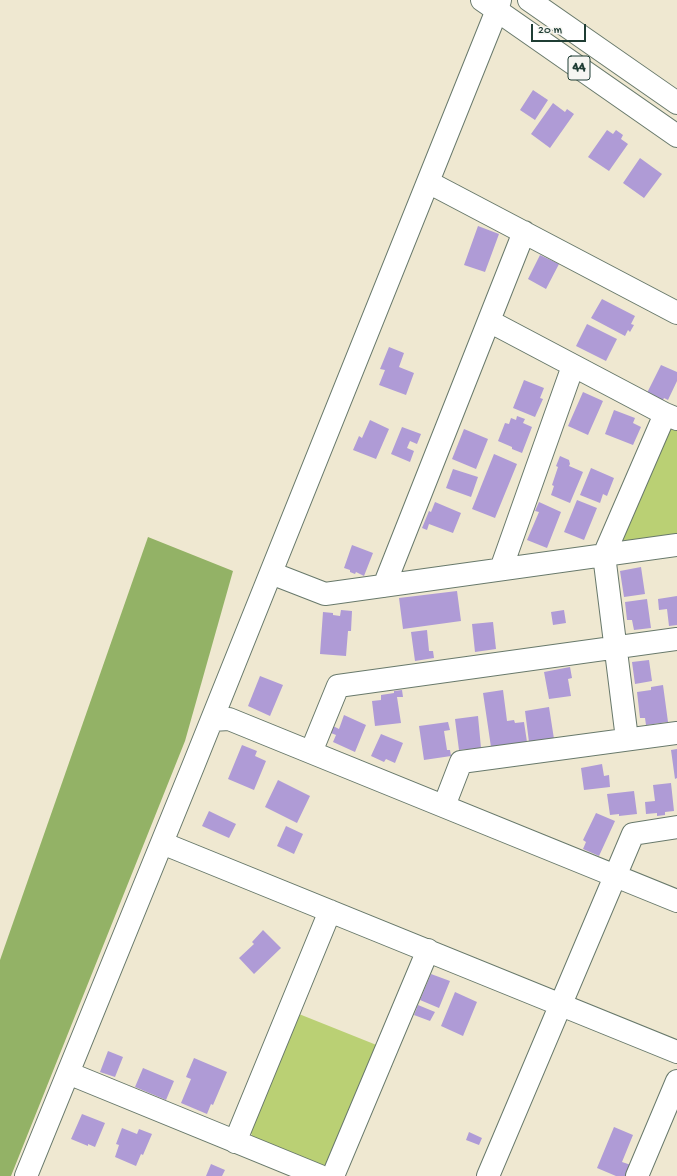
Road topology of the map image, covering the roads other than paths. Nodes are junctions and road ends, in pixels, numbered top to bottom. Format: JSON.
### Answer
{"nodes":[{"id":1,"x":529,"y":0,"type":"edge"},
{"id":2,"x":493,"y":3,"type":"edge"},
{"id":3,"x":677,"y":103,"type":"edge"},
{"id":4,"x":677,"y":136,"type":"edge"},
{"id":5,"x":428,"y":182,"type":"junction"},
{"id":6,"x":524,"y":232,"type":"junction"},
{"id":7,"x":677,"y":313,"type":"edge"},
{"id":8,"x":489,"y":321,"type":"junction"},
{"id":9,"x":573,"y":366,"type":"junction"},
{"id":10,"x":671,"y":416,"type":"edge"},
{"id":11,"x":677,"y":545,"type":"edge"},
{"id":12,"x":604,"y":555,"type":"junction"},
{"id":13,"x":501,"y":569,"type":"junction"},
{"id":14,"x":271,"y":573,"type":"junction"},
{"id":15,"x":384,"y":586,"type":"junction"},
{"id":16,"x":677,"y":639,"type":"edge"},
{"id":17,"x":616,"y":648,"type":"junction"},
{"id":18,"x":212,"y":720,"type":"junction"},
{"id":19,"x":677,"y":733,"type":"edge"},
{"id":20,"x":627,"y":740,"type":"junction"},
{"id":21,"x":311,"y":752,"type":"junction"},
{"id":22,"x":444,"y":806,"type":"junction"},
{"id":23,"x":677,"y":827,"type":"edge"},
{"id":24,"x":162,"y":842,"type":"junction"},
{"id":25,"x":615,"y":876,"type":"junction"},
{"id":26,"x":677,"y":901,"type":"edge"},
{"id":27,"x":330,"y":911,"type":"junction"},
{"id":28,"x":428,"y":950,"type":"junction"},
{"id":29,"x":560,"y":1004,"type":"junction"},
{"id":30,"x":677,"y":1052,"type":"edge"},
{"id":31,"x":68,"y":1074,"type":"junction"},
{"id":32,"x":677,"y":1081,"type":"edge"},
{"id":33,"x":235,"y":1142,"type":"junction"},
{"id":34,"x":26,"y":1176,"type":"edge"},
{"id":35,"x":320,"y":1176,"type":"edge"},
{"id":36,"x":333,"y":1176,"type":"edge"},
{"id":37,"x":488,"y":1176,"type":"edge"},
{"id":38,"x":637,"y":1176,"type":"edge"}],
"edges":[{"from":1,"to":3,"type":"street","number":"44"},
{"from":2,"to":4,"type":"street","number":"44"},
{"from":2,"to":5,"type":"street"},
{"from":5,"to":6,"type":"street"},
{"from":5,"to":14,"type":"street"},
{"from":6,"to":7,"type":"street"},
{"from":6,"to":8,"type":"street"},
{"from":8,"to":9,"type":"street"},
{"from":8,"to":15,"type":"street"},
{"from":9,"to":10,"type":"street"},
{"from":9,"to":13,"type":"street"},
{"from":10,"to":12,"type":"street"},
{"from":11,"to":12,"type":"street"},
{"from":12,"to":13,"type":"street"},
{"from":12,"to":17,"type":"street"},
{"from":13,"to":15,"type":"street"},
{"from":14,"to":15,"type":"street"},
{"from":14,"to":18,"type":"street"},
{"from":16,"to":17,"type":"street"},
{"from":17,"to":20,"type":"street"},
{"from":17,"to":21,"type":"street"},
{"from":18,"to":21,"type":"street"},
{"from":18,"to":24,"type":"street"},
{"from":19,"to":20,"type":"street"},
{"from":20,"to":22,"type":"street"},
{"from":21,"to":22,"type":"street"},
{"from":22,"to":25,"type":"street"},
{"from":23,"to":25,"type":"street"},
{"from":24,"to":27,"type":"street"},
{"from":24,"to":31,"type":"street"},
{"from":25,"to":26,"type":"street"},
{"from":25,"to":29,"type":"street"},
{"from":27,"to":28,"type":"street"},
{"from":27,"to":33,"type":"street"},
{"from":28,"to":29,"type":"street"},
{"from":28,"to":36,"type":"street"},
{"from":29,"to":30,"type":"street"},
{"from":29,"to":37,"type":"street"},
{"from":31,"to":33,"type":"street"},
{"from":31,"to":34,"type":"street"},
{"from":32,"to":38,"type":"street"},
{"from":33,"to":35,"type":"street"}]}
